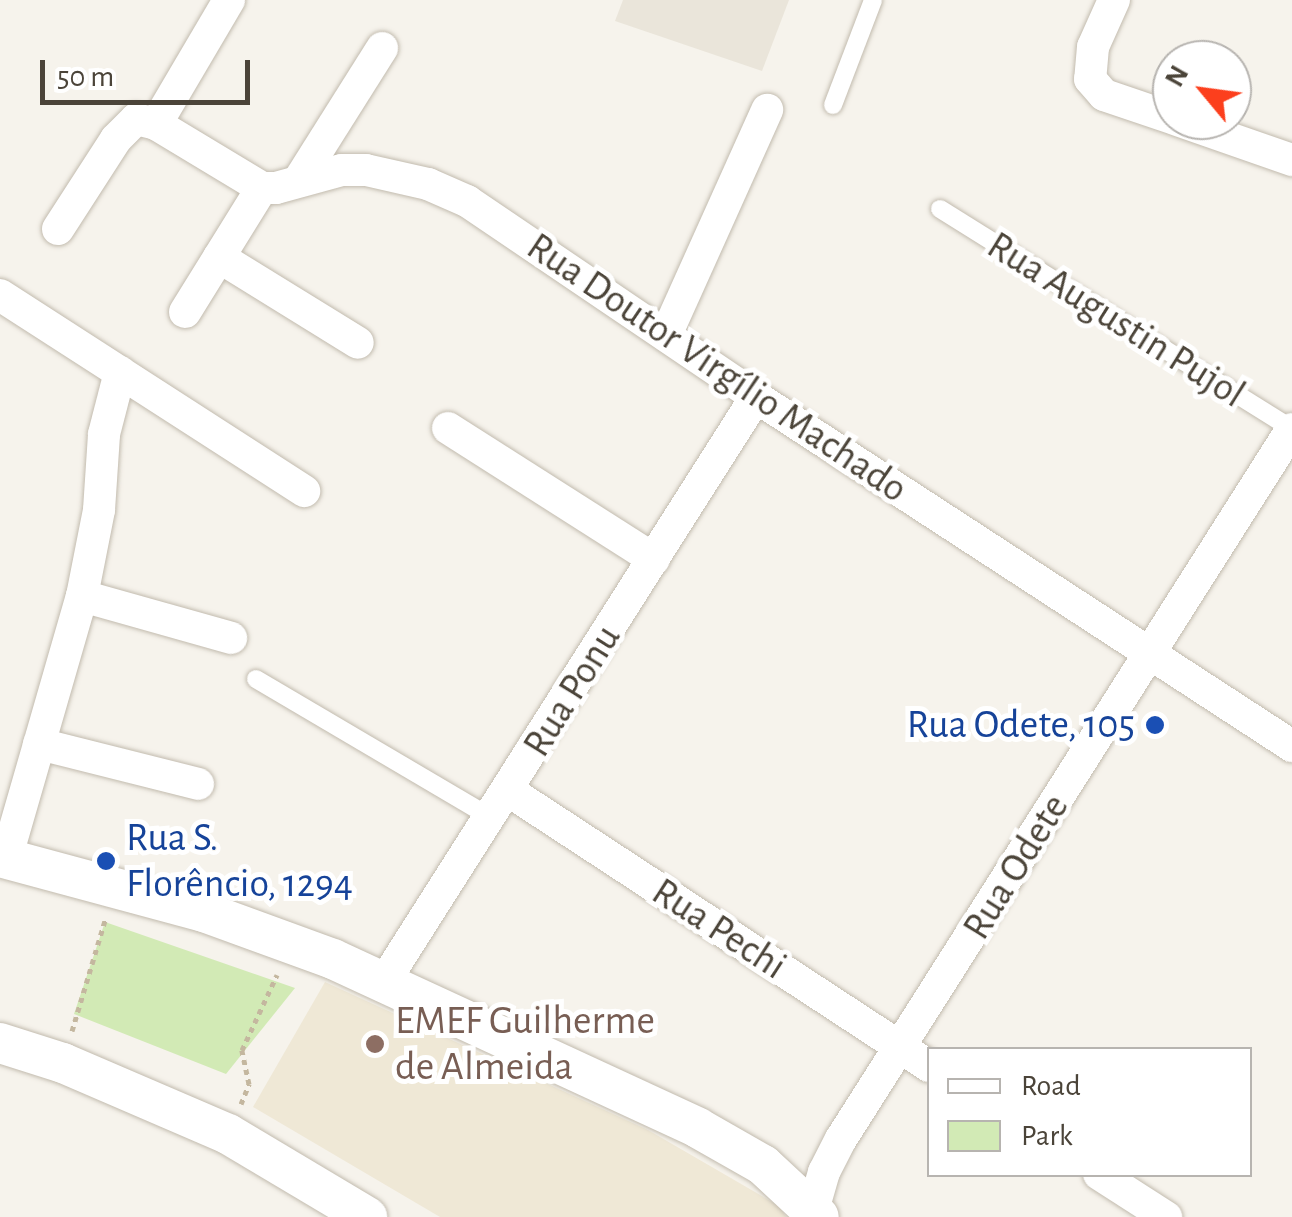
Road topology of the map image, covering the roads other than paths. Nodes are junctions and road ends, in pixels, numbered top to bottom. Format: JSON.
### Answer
{"nodes":[{"id":1,"x":229,"y":0,"type":"edge"},
{"id":2,"x":873,"y":0,"type":"edge"},
{"id":3,"x":1114,"y":0,"type":"edge"},
{"id":4,"x":382,"y":48,"type":"dead end"},
{"id":5,"x":833,"y":105,"type":"dead end"},
{"id":6,"x":767,"y":110,"type":"dead end"},
{"id":7,"x":1152,"y":111,"type":"edge"},
{"id":8,"x":156,"y":124,"type":"junction"},
{"id":9,"x":1235,"y":140,"type":"edge"},
{"id":10,"x":1292,"y":160,"type":"edge"},
{"id":11,"x":298,"y":180,"type":"junction"},
{"id":12,"x":262,"y":188,"type":"junction"},
{"id":13,"x":940,"y":209,"type":"dead end"},
{"id":14,"x":58,"y":229,"type":"dead end"},
{"id":15,"x":219,"y":257,"type":"junction"},
{"id":16,"x":0,"y":295,"type":"edge"},
{"id":17,"x":185,"y":312,"type":"dead end"},
{"id":18,"x":666,"y":335,"type":"junction"},
{"id":19,"x":358,"y":344,"type":"dead end"},
{"id":20,"x":120,"y":372,"type":"junction"},
{"id":21,"x":756,"y":397,"type":"junction"},
{"id":22,"x":448,"y":428,"type":"dead end"},
{"id":23,"x":1292,"y":430,"type":"edge"},
{"id":24,"x":304,"y":492,"type":"dead end"},
{"id":25,"x":654,"y":559,"type":"junction"},
{"id":26,"x":82,"y":596,"type":"junction"},
{"id":27,"x":231,"y":638,"type":"dead end"},
{"id":28,"x":1151,"y":654,"type":"junction"},
{"id":29,"x":256,"y":679,"type":"dead end"},
{"id":30,"x":39,"y":744,"type":"junction"},
{"id":31,"x":1292,"y":746,"type":"edge"},
{"id":32,"x":198,"y":784,"type":"dead end"},
{"id":33,"x":500,"y":805,"type":"junction"},
{"id":34,"x":3,"y":858,"type":"edge"},
{"id":35,"x":384,"y":982,"type":"junction"},
{"id":36,"x":0,"y":1043,"type":"edge"},
{"id":37,"x":902,"y":1048,"type":"junction"},
{"id":38,"x":927,"y":1064,"type":"edge"},
{"id":39,"x":1105,"y":1177,"type":"edge"},
{"id":40,"x":814,"y":1213,"type":"edge"},
{"id":41,"x":368,"y":1217,"type":"edge"},
{"id":42,"x":1166,"y":1217,"type":"edge"}],
"edges":[{"from":1,"to":8,"type":"street"},
{"from":2,"to":5,"type":"lane"},
{"from":3,"to":7,"type":"street"},
{"from":4,"to":11,"type":"street"},
{"from":6,"to":18,"type":"street"},
{"from":8,"to":12,"type":"street"},
{"from":8,"to":14,"type":"street"},
{"from":9,"to":10,"type":"street"},
{"from":11,"to":12,"type":"street","name":"Rua Doutor Virgílio Machado"},
{"from":11,"to":18,"type":"street","name":"Rua Doutor Virgílio Machado"},
{"from":12,"to":15,"type":"street"},
{"from":13,"to":23,"type":"lane","name":"Rua Augustin Pujol"},
{"from":15,"to":17,"type":"street"},
{"from":15,"to":19,"type":"street"},
{"from":16,"to":20,"type":"street"},
{"from":18,"to":21,"type":"street","name":"Rua Doutor Virgílio Machado"},
{"from":20,"to":24,"type":"street"},
{"from":20,"to":26,"type":"street"},
{"from":21,"to":25,"type":"street","name":"Rua Ponu"},
{"from":21,"to":28,"type":"street","name":"Rua Doutor Virgílio Machado"},
{"from":22,"to":25,"type":"street"},
{"from":23,"to":28,"type":"street","name":"Rua Odete"},
{"from":25,"to":33,"type":"street","name":"Rua Ponu"},
{"from":26,"to":27,"type":"street"},
{"from":26,"to":30,"type":"street"},
{"from":28,"to":31,"type":"street","name":"Rua Doutor Virgílio Machado"},
{"from":28,"to":37,"type":"street","name":"Rua Odete"},
{"from":29,"to":33,"type":"lane"},
{"from":30,"to":32,"type":"street"},
{"from":30,"to":34,"type":"street"},
{"from":33,"to":35,"type":"street","name":"Rua Ponu"},
{"from":33,"to":37,"type":"street","name":"Rua Pechi"},
{"from":34,"to":35,"type":"street"},
{"from":35,"to":40,"type":"street"},
{"from":36,"to":41,"type":"street"},
{"from":37,"to":38,"type":"street","name":"Rua Pechi"},
{"from":37,"to":40,"type":"street","name":"Rua Odete"},
{"from":39,"to":42,"type":"street"}]}
